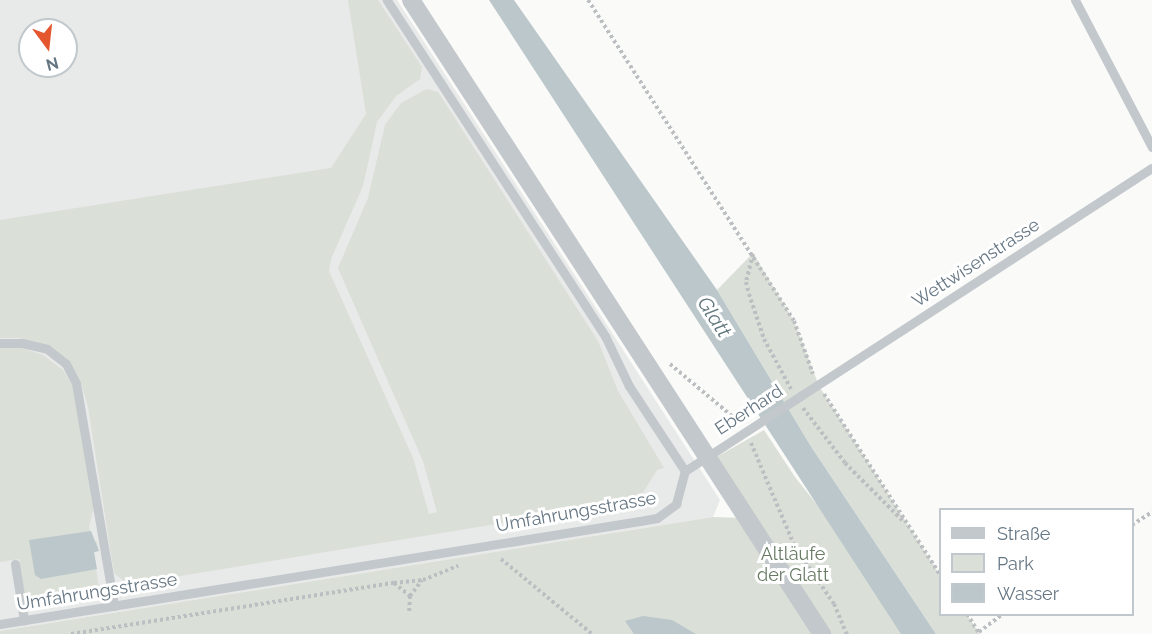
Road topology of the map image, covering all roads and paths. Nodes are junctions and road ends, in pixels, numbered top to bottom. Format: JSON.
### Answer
{"nodes":[{"id":1,"x":387,"y":0,"type":"edge"},
{"id":2,"x":411,"y":0,"type":"edge"},
{"id":3,"x":588,"y":0,"type":"edge"},
{"id":4,"x":1075,"y":0,"type":"edge"},
{"id":5,"x":1152,"y":147,"type":"edge"},
{"id":6,"x":1152,"y":168,"type":"edge"},
{"id":7,"x":0,"y":343,"type":"edge"},
{"id":8,"x":667,"y":362,"type":"dead end"},
{"id":9,"x":819,"y":386,"type":"junction"},
{"id":10,"x":802,"y":395,"type":"joint"},
{"id":11,"x":742,"y":428,"type":"dead end"},
{"id":12,"x":747,"y":436,"type":"dead end"},
{"id":13,"x":710,"y":455,"type":"junction"},
{"id":14,"x":685,"y":471,"type":"junction"},
{"id":15,"x":1152,"y":512,"type":"edge"},
{"id":16,"x":1134,"y":524,"type":"edge"},
{"id":17,"x":490,"y":559,"type":"dead end"},
{"id":18,"x":470,"y":563,"type":"dead end"},
{"id":19,"x":15,"y":564,"type":"dead end"},
{"id":20,"x":939,"y":573,"type":"edge"},
{"id":21,"x":423,"y":580,"type":"junction"},
{"id":22,"x":394,"y":583,"type":"junction"},
{"id":23,"x":410,"y":596,"type":"junction"},
{"id":24,"x":114,"y":606,"type":"junction"},
{"id":25,"x":409,"y":614,"type":"dead end"},
{"id":26,"x":968,"y":616,"type":"edge"},
{"id":27,"x":1002,"y":616,"type":"edge"},
{"id":28,"x":24,"y":620,"type":"junction"},
{"id":29,"x":0,"y":624,"type":"edge"},
{"id":30,"x":979,"y":633,"type":"edge"},
{"id":31,"x":71,"y":634,"type":"edge"},
{"id":32,"x":592,"y":634,"type":"edge"},
{"id":33,"x":822,"y":634,"type":"edge"},
{"id":34,"x":847,"y":634,"type":"edge"}],
"edges":[{"from":1,"to":14,"type":"lane"},
{"from":2,"to":13,"type":"street"},
{"from":3,"to":9,"type":"path"},
{"from":4,"to":5,"type":"lane"},
{"from":6,"to":9,"type":"lane","name":"Wettwisenstrasse"},
{"from":7,"to":24,"type":"lane"},
{"from":8,"to":11,"type":"path"},
{"from":9,"to":10,"type":"lane","name":"Wettwisenstrasse"},
{"from":9,"to":20,"type":"path"},
{"from":10,"to":13,"type":"lane","name":"Eberhard","bridge":true},
{"from":12,"to":34,"type":"path"},
{"from":13,"to":14,"type":"lane","name":"Eberhard"},
{"from":13,"to":33,"type":"street"},
{"from":14,"to":24,"type":"lane","name":"Umfahrungsstrasse"},
{"from":15,"to":16,"type":"path"},
{"from":17,"to":32,"type":"path"},
{"from":18,"to":21,"type":"path"},
{"from":19,"to":28,"type":"lane"},
{"from":21,"to":22,"type":"path"},
{"from":21,"to":23,"type":"path"},
{"from":22,"to":23,"type":"path"},
{"from":22,"to":31,"type":"path"},
{"from":23,"to":25,"type":"path"},
{"from":24,"to":28,"type":"lane","name":"Umfahrungsstrasse"},
{"from":26,"to":30,"type":"path"},
{"from":27,"to":30,"type":"path"},
{"from":28,"to":29,"type":"lane","name":"Umfahrungsstrasse"}]}
